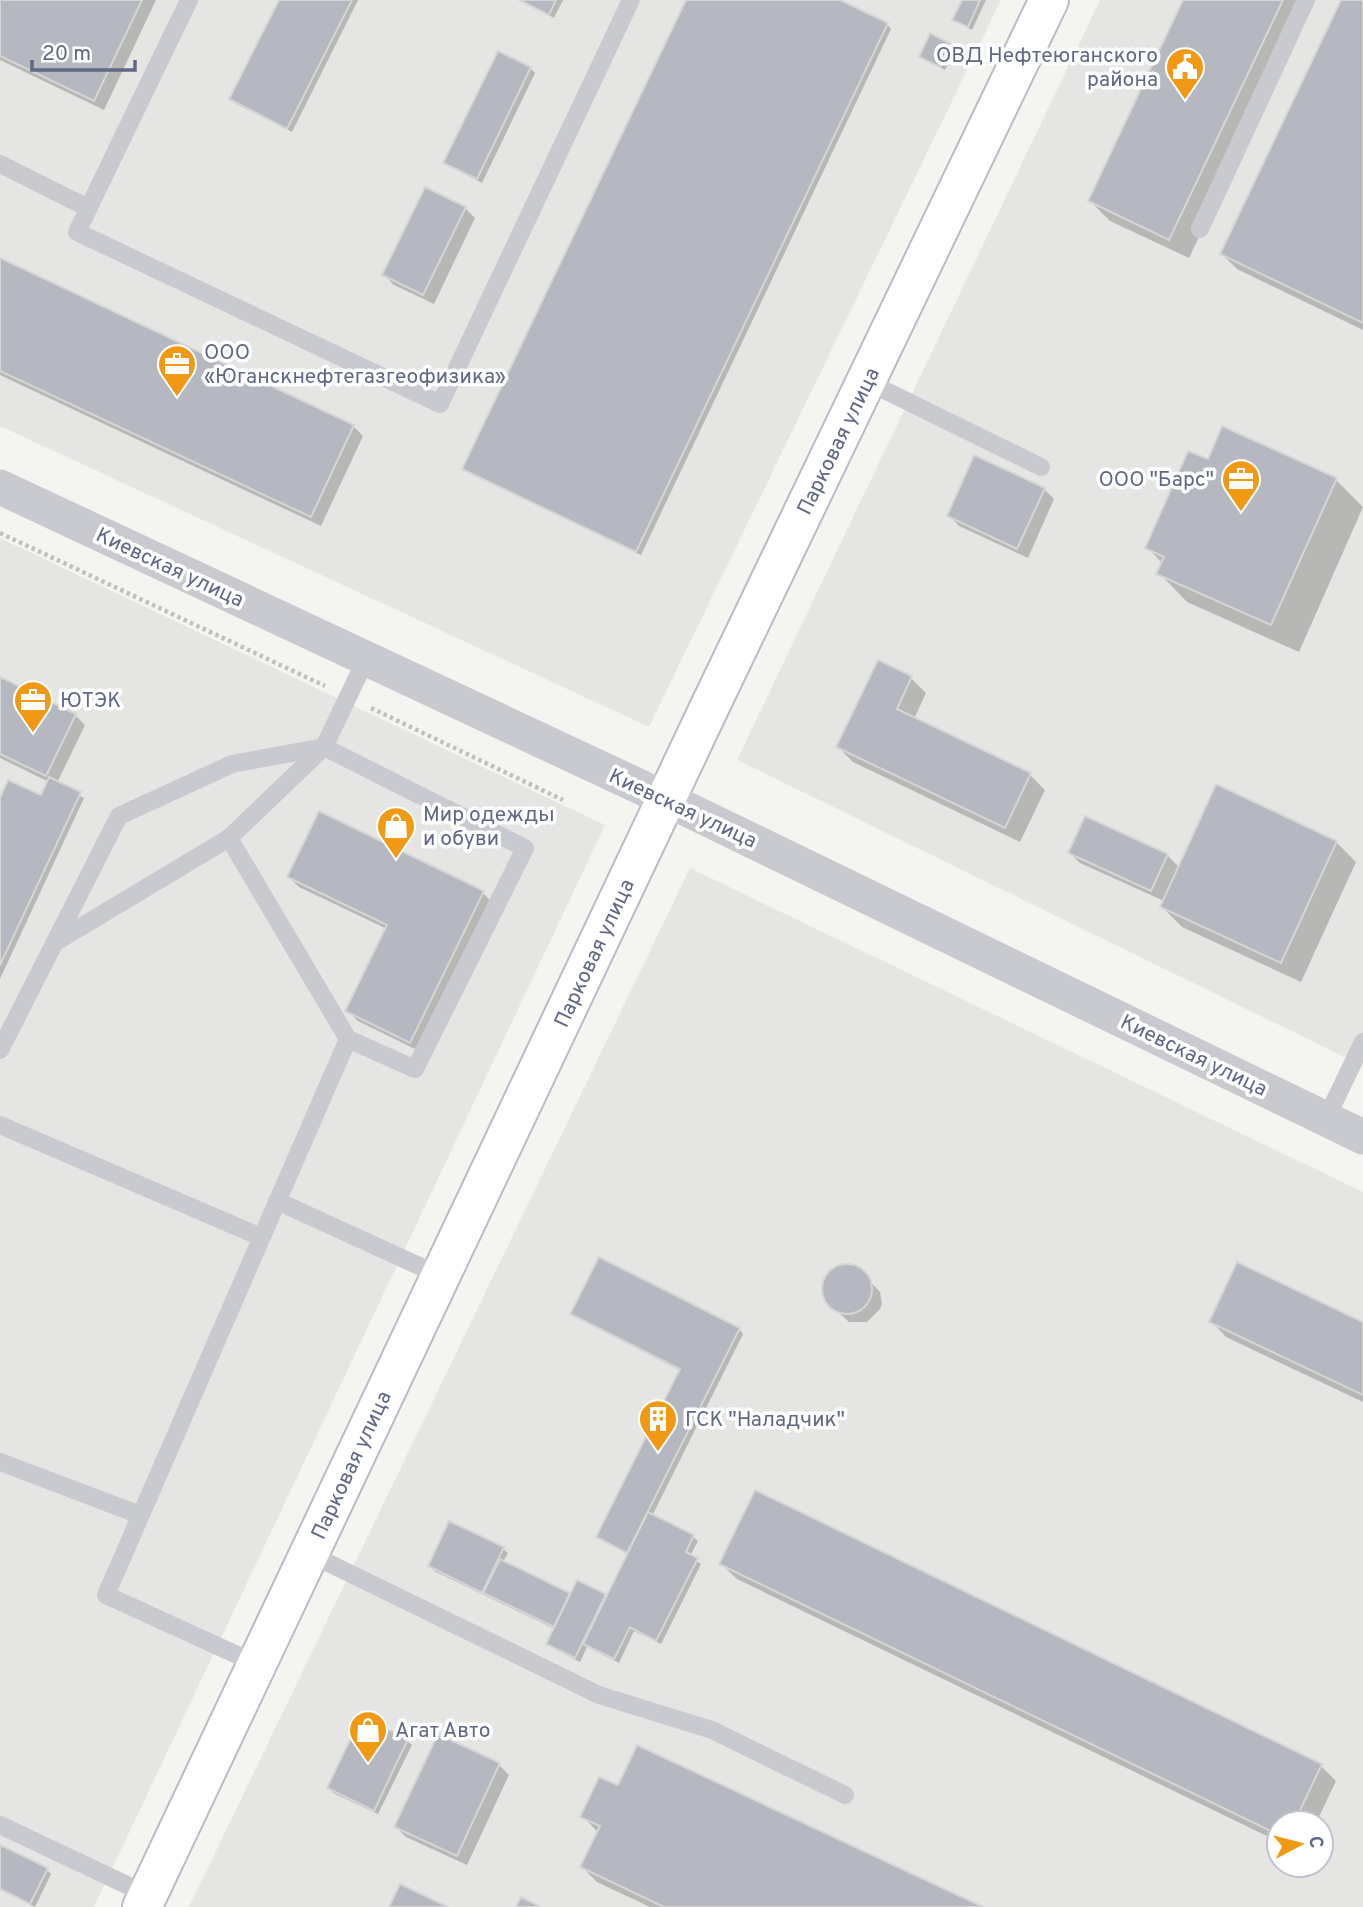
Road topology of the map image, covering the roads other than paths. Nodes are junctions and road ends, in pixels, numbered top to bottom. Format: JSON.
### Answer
{"nodes":[{"id":1,"x":189,"y":0,"type":"edge"},
{"id":2,"x":631,"y":0,"type":"edge"},
{"id":3,"x":1049,"y":0,"type":"edge"},
{"id":4,"x":1306,"y":0,"type":"edge"},
{"id":5,"x":0,"y":164,"type":"edge"},
{"id":6,"x":88,"y":208,"type":"junction"},
{"id":7,"x":1200,"y":229,"type":"dead end"},
{"id":8,"x":866,"y":381,"type":"junction"},
{"id":9,"x":1041,"y":467,"type":"dead end"},
{"id":10,"x":0,"y":487,"type":"edge"},
{"id":11,"x":366,"y":659,"type":"junction"},
{"id":12,"x":324,"y":747,"type":"junction"},
{"id":13,"x":666,"y":799,"type":"junction"},
{"id":14,"x":229,"y":838,"type":"junction"},
{"id":15,"x":54,"y":943,"type":"junction"},
{"id":16,"x":348,"y":1039,"type":"junction"},
{"id":17,"x":1363,"y":1042,"type":"edge"},
{"id":18,"x":0,"y":1050,"type":"edge"},
{"id":19,"x":1326,"y":1119,"type":"junction"},
{"id":20,"x":0,"y":1125,"type":"edge"},
{"id":21,"x":1363,"y":1137,"type":"edge"},
{"id":22,"x":277,"y":1201,"type":"junction"},
{"id":23,"x":261,"y":1237,"type":"junction"},
{"id":24,"x":441,"y":1276,"type":"junction"},
{"id":25,"x":0,"y":1462,"type":"edge"},
{"id":26,"x":140,"y":1515,"type":"junction"},
{"id":27,"x":310,"y":1554,"type":"junction"},
{"id":28,"x":257,"y":1664,"type":"junction"},
{"id":29,"x":845,"y":1796,"type":"dead end"},
{"id":30,"x":0,"y":1825,"type":"edge"},
{"id":31,"x":145,"y":1901,"type":"edge"}],
"edges":[{"from":1,"to":6,"type":"lane"},
{"from":2,"to":6,"type":"lane"},
{"from":3,"to":8,"type":"main road","name":"Парковая улица"},
{"from":4,"to":7,"type":"lane"},
{"from":5,"to":6,"type":"lane"},
{"from":8,"to":9,"type":"lane"},
{"from":8,"to":13,"type":"main road","name":"Парковая улица"},
{"from":10,"to":11,"type":"street","name":"Киевская улица"},
{"from":11,"to":12,"type":"lane"},
{"from":11,"to":13,"type":"street","name":"Киевская улица"},
{"from":12,"to":14,"type":"lane"},
{"from":12,"to":15,"type":"lane"},
{"from":12,"to":16,"type":"lane"},
{"from":13,"to":19,"type":"street","name":"Киевская улица"},
{"from":13,"to":24,"type":"main road","name":"Парковая улица"},
{"from":14,"to":15,"type":"lane"},
{"from":14,"to":16,"type":"lane"},
{"from":15,"to":18,"type":"lane"},
{"from":16,"to":22,"type":"lane"},
{"from":17,"to":19,"type":"lane"},
{"from":19,"to":21,"type":"street","name":"Киевская улица"},
{"from":20,"to":23,"type":"lane"},
{"from":22,"to":23,"type":"lane"},
{"from":22,"to":24,"type":"lane"},
{"from":23,"to":26,"type":"lane"},
{"from":24,"to":27,"type":"main road","name":"Парковая улица"},
{"from":25,"to":26,"type":"lane"},
{"from":26,"to":28,"type":"lane"},
{"from":27,"to":28,"type":"main road","name":"Парковая улица"},
{"from":27,"to":29,"type":"lane"},
{"from":28,"to":31,"type":"main road","name":"Парковая улица"},
{"from":30,"to":31,"type":"lane"}]}
